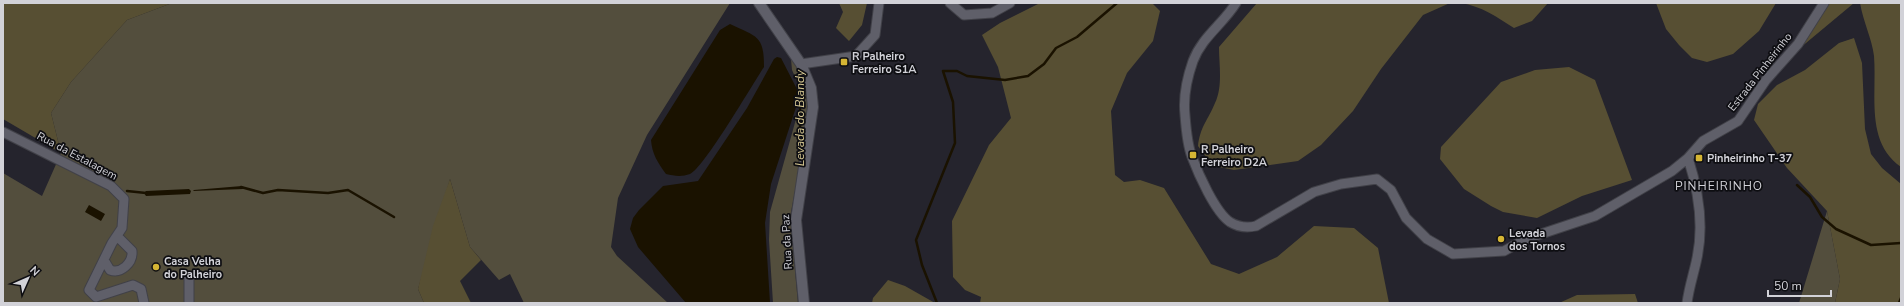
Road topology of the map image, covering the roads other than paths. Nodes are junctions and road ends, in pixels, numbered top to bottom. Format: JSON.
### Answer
{"nodes":[{"id":1,"x":760,"y":3,"type":"edge"},
{"id":2,"x":879,"y":3,"type":"edge"},
{"id":3,"x":950,"y":3,"type":"edge"},
{"id":4,"x":1010,"y":3,"type":"edge"},
{"id":5,"x":1236,"y":3,"type":"edge"},
{"id":6,"x":1824,"y":3,"type":"edge"},
{"id":7,"x":800,"y":64,"type":"junction"},
{"id":8,"x":3,"y":132,"type":"edge"},
{"id":9,"x":1688,"y":158,"type":"junction"},
{"id":10,"x":117,"y":236,"type":"junction"},
{"id":11,"x":104,"y":260,"type":"junction"},
{"id":12,"x":189,"y":276,"type":"dead end"},
{"id":13,"x":144,"y":303,"type":"edge"},
{"id":14,"x":189,"y":303,"type":"edge"},
{"id":15,"x":804,"y":303,"type":"edge"},
{"id":16,"x":1688,"y":303,"type":"edge"}],
"edges":[{"from":1,"to":7,"type":"street","name":"Rua da Paz"},
{"from":2,"to":7,"type":"street"},
{"from":3,"to":4,"type":"street"},
{"from":5,"to":9,"type":"street","name":"Estrada Pinheirinho"},
{"from":6,"to":9,"type":"street","name":"Estrada Pinheirinho"},
{"from":7,"to":15,"type":"street","name":"Rua da Paz"},
{"from":8,"to":10,"type":"street","name":"Rua da Estalagem"},
{"from":9,"to":16,"type":"street"},
{"from":10,"to":11,"type":"street","name":"Rua da Estalagem"},
{"from":10,"to":11,"type":"street"},
{"from":11,"to":13,"type":"street","name":"Rua da Estalagem"},
{"from":12,"to":14,"type":"street"}]}
